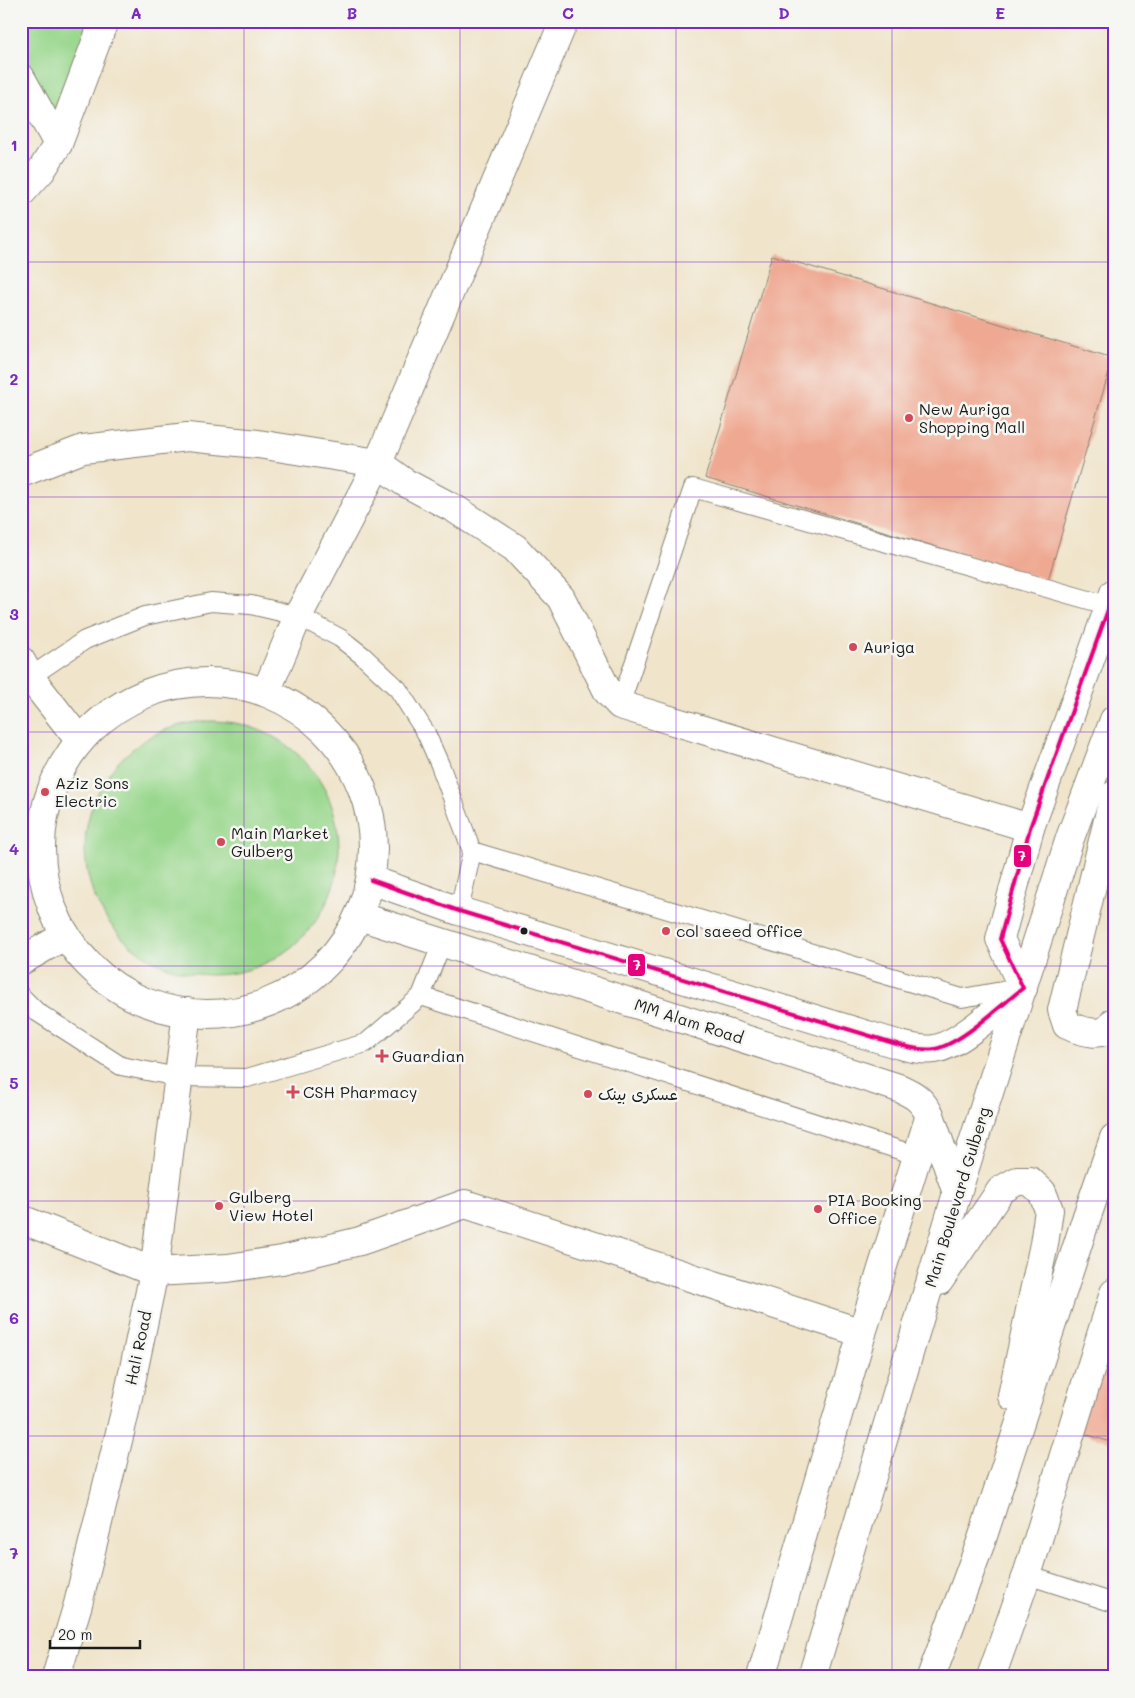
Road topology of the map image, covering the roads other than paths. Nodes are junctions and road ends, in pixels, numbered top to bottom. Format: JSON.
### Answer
{"nodes":[{"id":1,"x":104,"y":21,"type":"edge"},
{"id":2,"x":564,"y":21,"type":"edge"},
{"id":3,"x":21,"y":78,"type":"edge"},
{"id":4,"x":58,"y":144,"type":"junction"},
{"id":5,"x":21,"y":193,"type":"edge"},
{"id":6,"x":378,"y":463,"type":"junction"},
{"id":7,"x":21,"y":473,"type":"edge"},
{"id":8,"x":1112,"y":599,"type":"edge"},
{"id":9,"x":298,"y":616,"type":"junction"},
{"id":10,"x":24,"y":675,"type":"edge"},
{"id":11,"x":266,"y":692,"type":"junction"},
{"id":12,"x":620,"y":705,"type":"junction"},
{"id":13,"x":1114,"y":720,"type":"edge"},
{"id":14,"x":80,"y":741,"type":"junction"},
{"id":15,"x":1114,"y":794,"type":"edge"},
{"id":16,"x":1030,"y":828,"type":"junction"},
{"id":17,"x":472,"y":851,"type":"junction"},
{"id":18,"x":371,"y":880,"type":"junction"},
{"id":19,"x":459,"y":911,"type":"junction"},
{"id":20,"x":359,"y":916,"type":"junction"},
{"id":21,"x":66,"y":935,"type":"junction"},
{"id":22,"x":442,"y":943,"type":"junction"},
{"id":23,"x":21,"y":960,"type":"edge"},
{"id":24,"x":1023,"y":988,"type":"junction"},
{"id":25,"x":21,"y":996,"type":"edge"},
{"id":26,"x":421,"y":996,"type":"junction"},
{"id":27,"x":187,"y":1012,"type":"junction"},
{"id":28,"x":1114,"y":1022,"type":"edge"},
{"id":29,"x":178,"y":1077,"type":"junction"},
{"id":30,"x":930,"y":1115,"type":"junction"},
{"id":31,"x":1114,"y":1138,"type":"edge"},
{"id":32,"x":918,"y":1156,"type":"junction"},
{"id":33,"x":957,"y":1193,"type":"junction"},
{"id":34,"x":1114,"y":1202,"type":"edge"},
{"id":35,"x":21,"y":1219,"type":"edge"},
{"id":36,"x":1086,"y":1219,"type":"junction"},
{"id":37,"x":154,"y":1272,"type":"junction"},
{"id":38,"x":1114,"y":1293,"type":"edge"},
{"id":39,"x":924,"y":1303,"type":"junction"},
{"id":40,"x":862,"y":1333,"type":"junction"},
{"id":41,"x":982,"y":1539,"type":"junction"},
{"id":42,"x":1027,"y":1574,"type":"junction"},
{"id":43,"x":1114,"y":1603,"type":"edge"},
{"id":44,"x":56,"y":1677,"type":"edge"},
{"id":45,"x":761,"y":1677,"type":"edge"},
{"id":46,"x":812,"y":1677,"type":"edge"},
{"id":47,"x":931,"y":1677,"type":"edge"},
{"id":48,"x":991,"y":1677,"type":"edge"}],
"edges":[{"from":1,"to":4,"type":"street"},
{"from":2,"to":6,"type":"street"},
{"from":3,"to":4,"type":"street"},
{"from":4,"to":5,"type":"street"},
{"from":6,"to":7,"type":"street"},
{"from":6,"to":9,"type":"street"},
{"from":6,"to":12,"type":"street"},
{"from":8,"to":12,"type":"lane"},
{"from":8,"to":16,"type":"street"},
{"from":9,"to":10,"type":"lane"},
{"from":9,"to":11,"type":"street"},
{"from":9,"to":17,"type":"lane"},
{"from":10,"to":14,"type":"street"},
{"from":11,"to":14,"type":"street"},
{"from":11,"to":18,"type":"street"},
{"from":12,"to":16,"type":"street"},
{"from":13,"to":24,"type":"street","name":"Main Boulevard Gulberg"},
{"from":14,"to":21,"type":"street"},
{"from":15,"to":28,"type":"street"},
{"from":16,"to":24,"type":"street"},
{"from":17,"to":19,"type":"lane"},
{"from":17,"to":24,"type":"lane"},
{"from":18,"to":19,"type":"street"},
{"from":18,"to":20,"type":"street"},
{"from":19,"to":24,"type":"street"},
{"from":20,"to":22,"type":"street","name":"MM Alam Road"},
{"from":20,"to":27,"type":"street"},
{"from":21,"to":23,"type":"street"},
{"from":21,"to":27,"type":"street"},
{"from":22,"to":26,"type":"lane"},
{"from":22,"to":30,"type":"street","name":"MM Alam Road"},
{"from":24,"to":33,"type":"street","name":"Main Boulevard Gulberg"},
{"from":25,"to":29,"type":"lane"},
{"from":26,"to":29,"type":"lane"},
{"from":26,"to":32,"type":"lane"},
{"from":27,"to":29,"type":"street","name":"Hali Road"},
{"from":29,"to":37,"type":"street","name":"Hali Road"},
{"from":30,"to":32,"type":"street"},
{"from":30,"to":33,"type":"street","name":"MM Alam Road"},
{"from":31,"to":36,"type":"street"},
{"from":32,"to":40,"type":"street"},
{"from":33,"to":39,"type":"street","name":"Main Boulevard Gulberg"},
{"from":34,"to":36,"type":"street"},
{"from":35,"to":37,"type":"street"},
{"from":36,"to":41,"type":"street"},
{"from":37,"to":40,"type":"street"},
{"from":37,"to":44,"type":"street","name":"Hali Road"},
{"from":38,"to":42,"type":"street"},
{"from":39,"to":41,"type":"street"},
{"from":39,"to":46,"type":"street","name":"Main Boulevard Gulberg"},
{"from":40,"to":45,"type":"street"},
{"from":41,"to":47,"type":"street"},
{"from":42,"to":43,"type":"lane"},
{"from":42,"to":48,"type":"street"}]}
